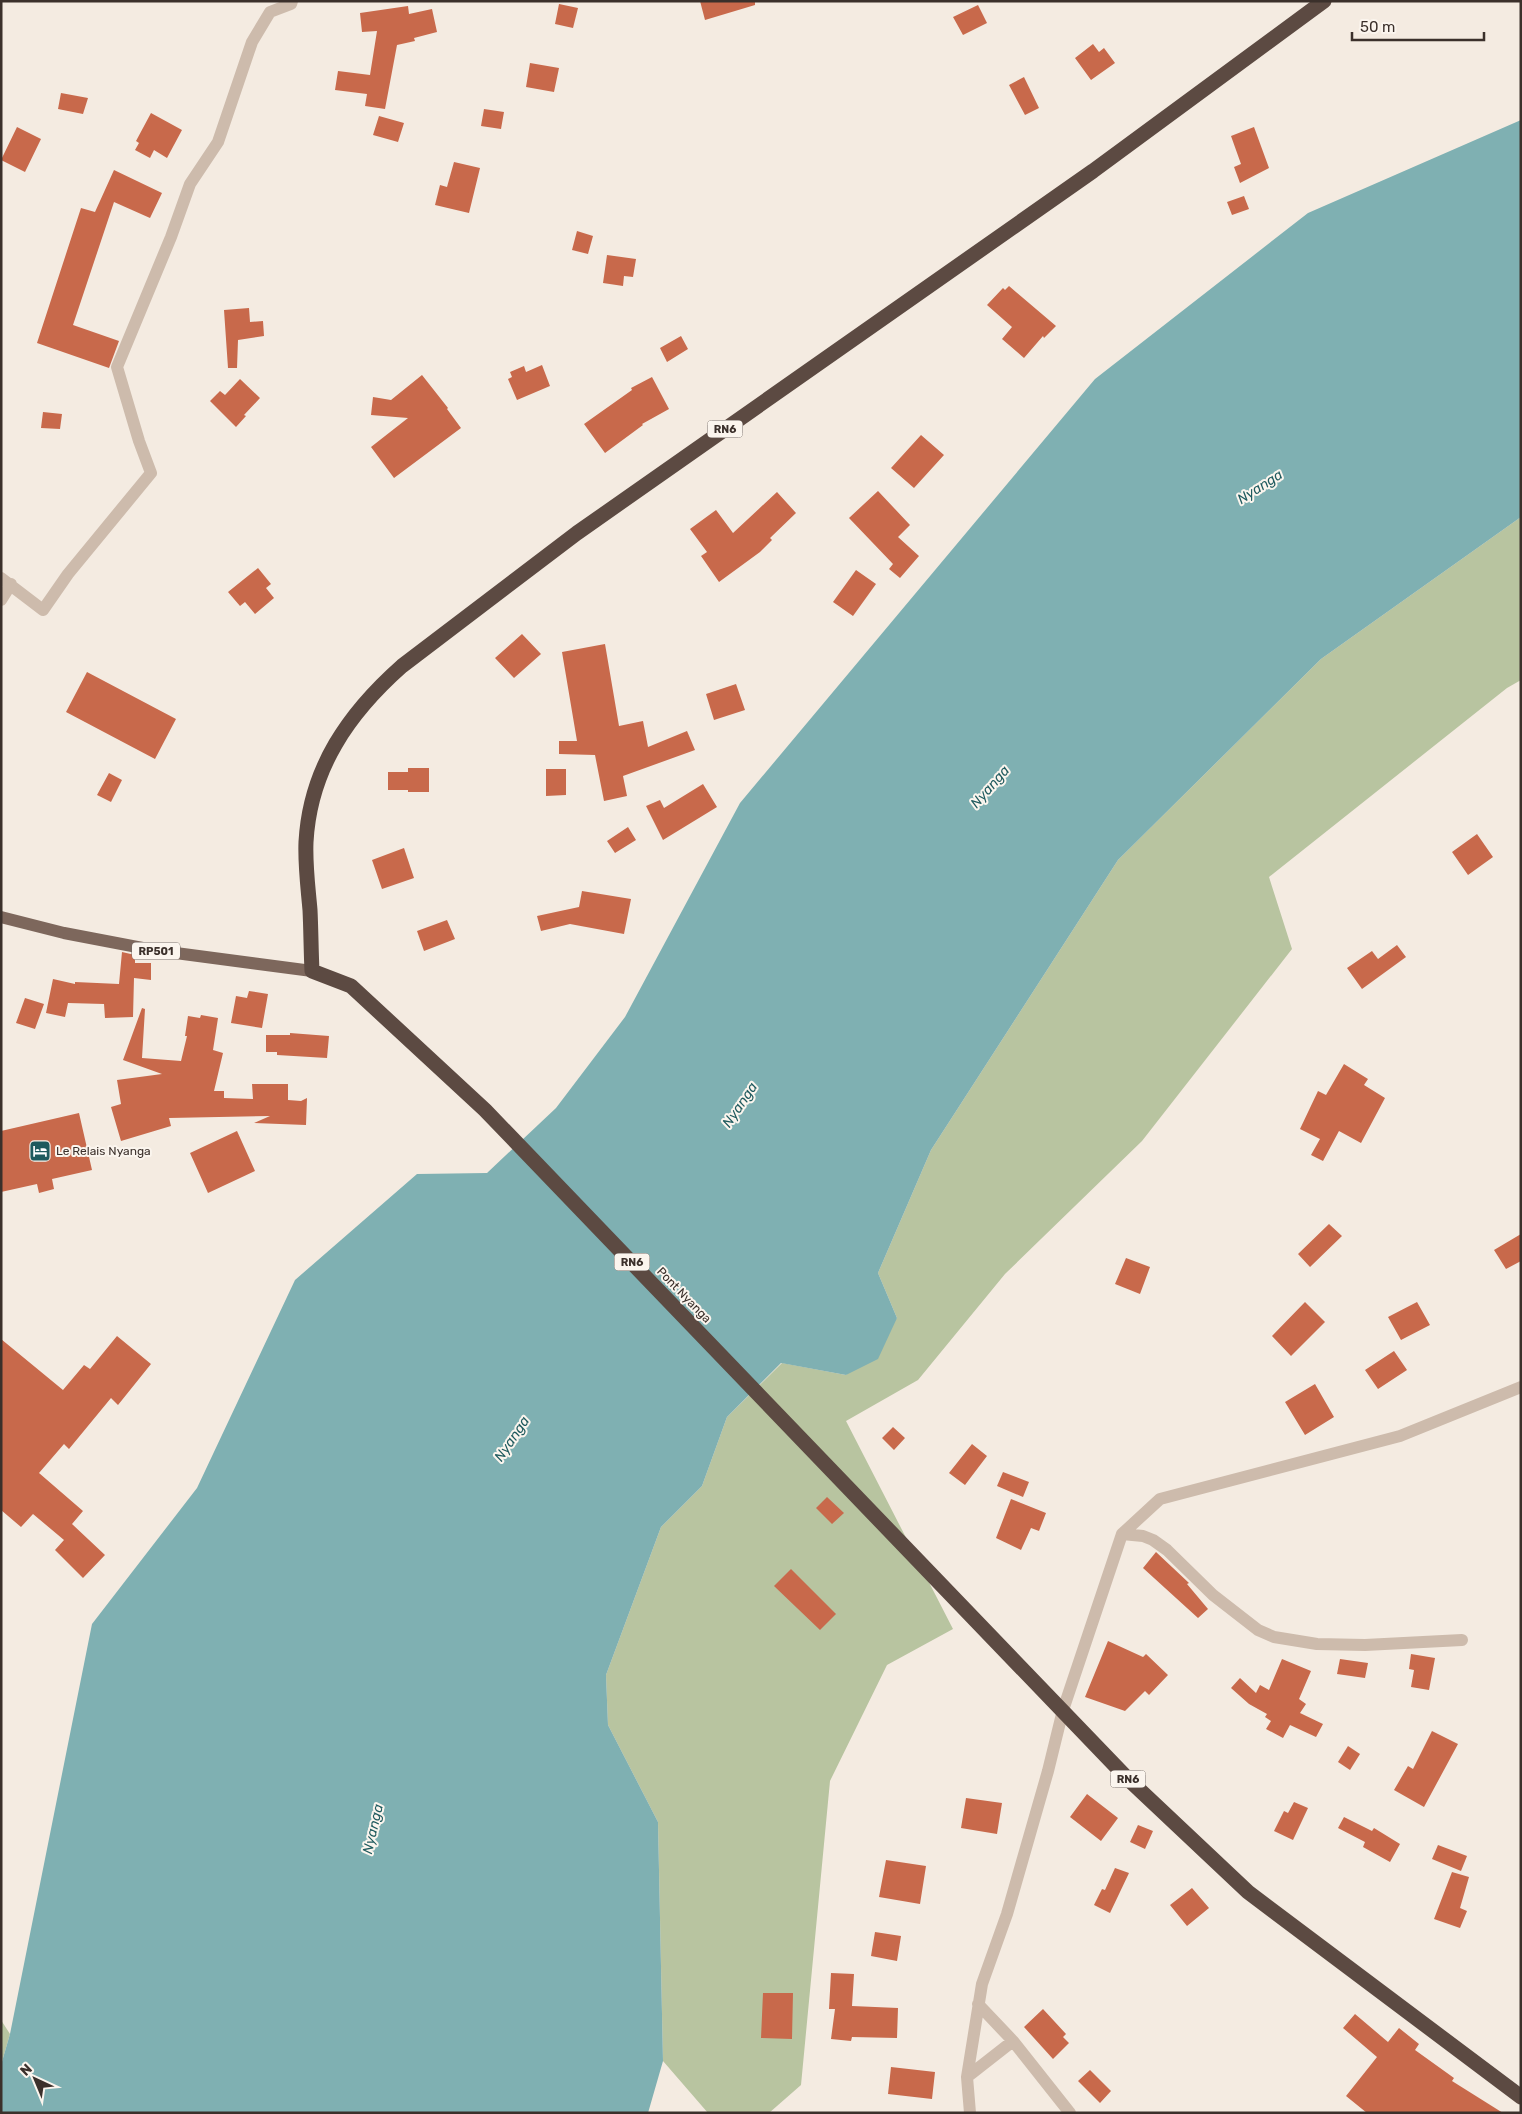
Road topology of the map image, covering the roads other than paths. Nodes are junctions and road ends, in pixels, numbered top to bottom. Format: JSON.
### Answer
{"nodes":[{"id":1,"x":292,"y":1,"type":"edge"},
{"id":2,"x":1324,"y":1,"type":"edge"},
{"id":3,"x":6,"y":581,"type":"edge"},
{"id":4,"x":1,"y":600,"type":"edge"},
{"id":5,"x":1,"y":917,"type":"edge"},
{"id":6,"x":312,"y":971,"type":"junction"},
{"id":7,"x":1521,"y":1387,"type":"edge"},
{"id":8,"x":1122,"y":1534,"type":"junction"},
{"id":9,"x":1462,"y":1640,"type":"dead end"},
{"id":10,"x":1063,"y":1710,"type":"junction"},
{"id":11,"x":978,"y":2004,"type":"junction"},
{"id":12,"x":1013,"y":2041,"type":"junction"},
{"id":13,"x":967,"y":2077,"type":"junction"},
{"id":14,"x":1521,"y":2097,"type":"edge"},
{"id":15,"x":970,"y":2113,"type":"edge"},
{"id":16,"x":1070,"y":2113,"type":"edge"}],
"edges":[{"from":1,"to":3,"type":"street"},
{"from":2,"to":6,"type":"highway","number":"RN6"},
{"from":3,"to":4,"type":"street"},
{"from":5,"to":6,"type":"main road","number":"RP501"},
{"from":6,"to":10,"type":"highway","name":"Pont Nyanga","number":"RN6"},
{"from":7,"to":8,"type":"street"},
{"from":8,"to":9,"type":"street"},
{"from":8,"to":10,"type":"street"},
{"from":10,"to":11,"type":"street"},
{"from":10,"to":14,"type":"highway","number":"RN6"},
{"from":11,"to":12,"type":"street"},
{"from":11,"to":13,"type":"street"},
{"from":12,"to":13,"type":"street"},
{"from":12,"to":16,"type":"street"},
{"from":13,"to":15,"type":"street"}]}
